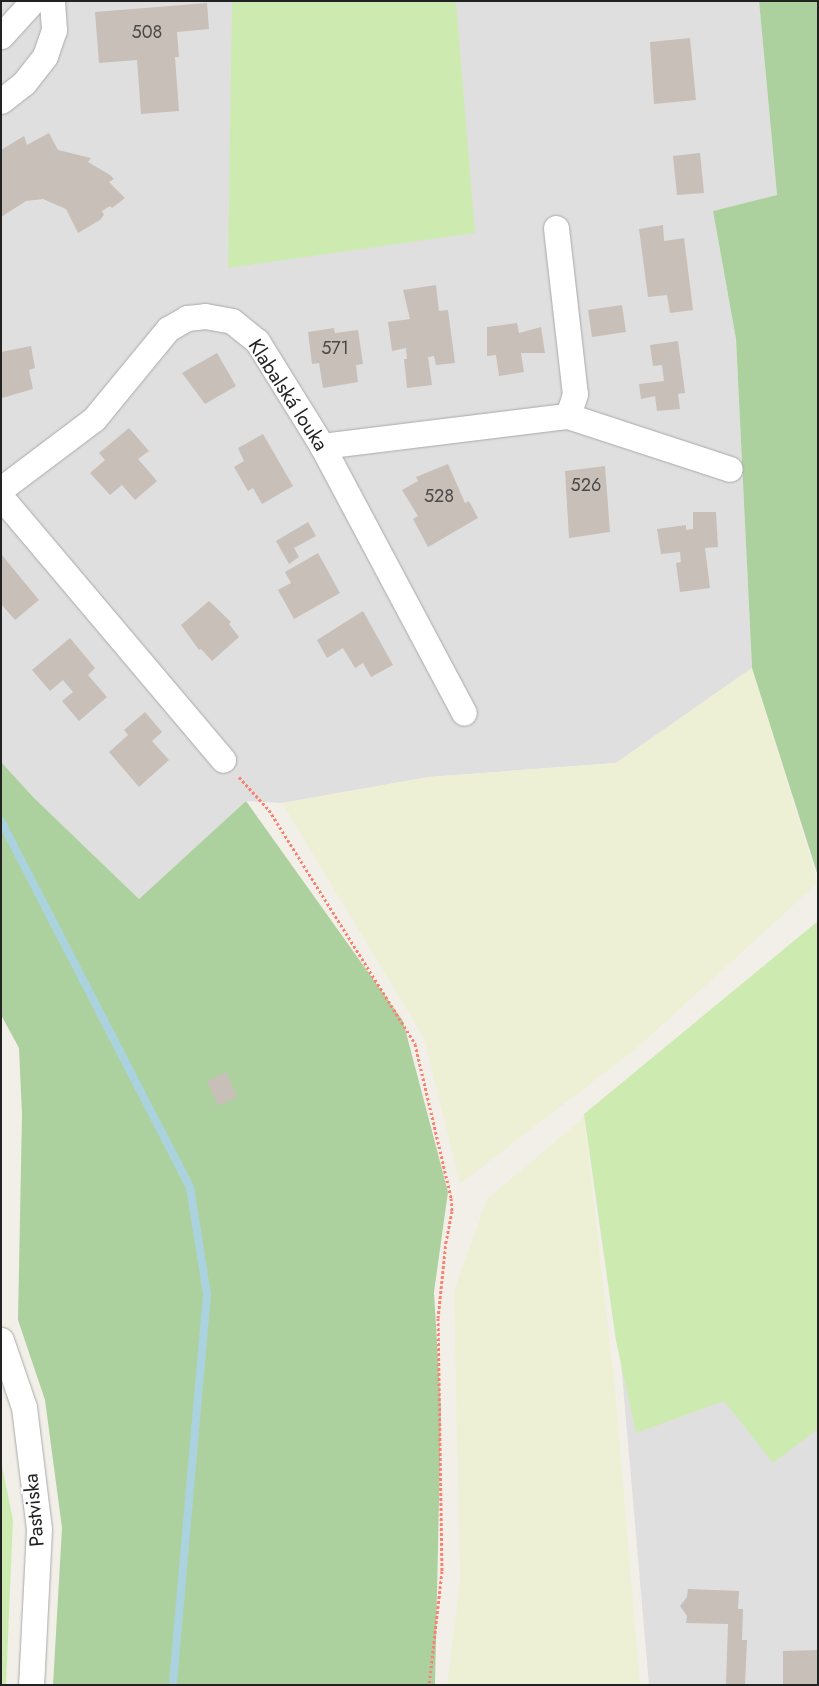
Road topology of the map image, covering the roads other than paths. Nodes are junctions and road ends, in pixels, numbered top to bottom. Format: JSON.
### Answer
{"nodes":[{"id":1,"x":32,"y":1,"type":"edge"},
{"id":2,"x":52,"y":1,"type":"edge"},
{"id":3,"x":1,"y":36,"type":"edge"},
{"id":4,"x":1,"y":100,"type":"edge"},
{"id":5,"x":556,"y":228,"type":"dead end"},
{"id":6,"x":568,"y":416,"type":"junction"},
{"id":7,"x":322,"y":446,"type":"junction"},
{"id":8,"x":730,"y":469,"type":"dead end"},
{"id":9,"x":1,"y":489,"type":"edge"},
{"id":10,"x":1,"y":497,"type":"edge"},
{"id":11,"x":464,"y":713,"type":"dead end"},
{"id":12,"x":223,"y":760,"type":"road end"},
{"id":13,"x":1,"y":1340,"type":"edge"},
{"id":14,"x":31,"y":1685,"type":"edge"}],
"edges":[{"from":1,"to":3,"type":"street"},
{"from":2,"to":4,"type":"street"},
{"from":5,"to":6,"type":"street"},
{"from":6,"to":7,"type":"street"},
{"from":6,"to":8,"type":"street"},
{"from":7,"to":9,"type":"street","name":"Klabalská louka"},
{"from":7,"to":11,"type":"street","name":"Klabalská louka"},
{"from":10,"to":12,"type":"street"},
{"from":13,"to":14,"type":"street","name":"Pastviska"}]}
